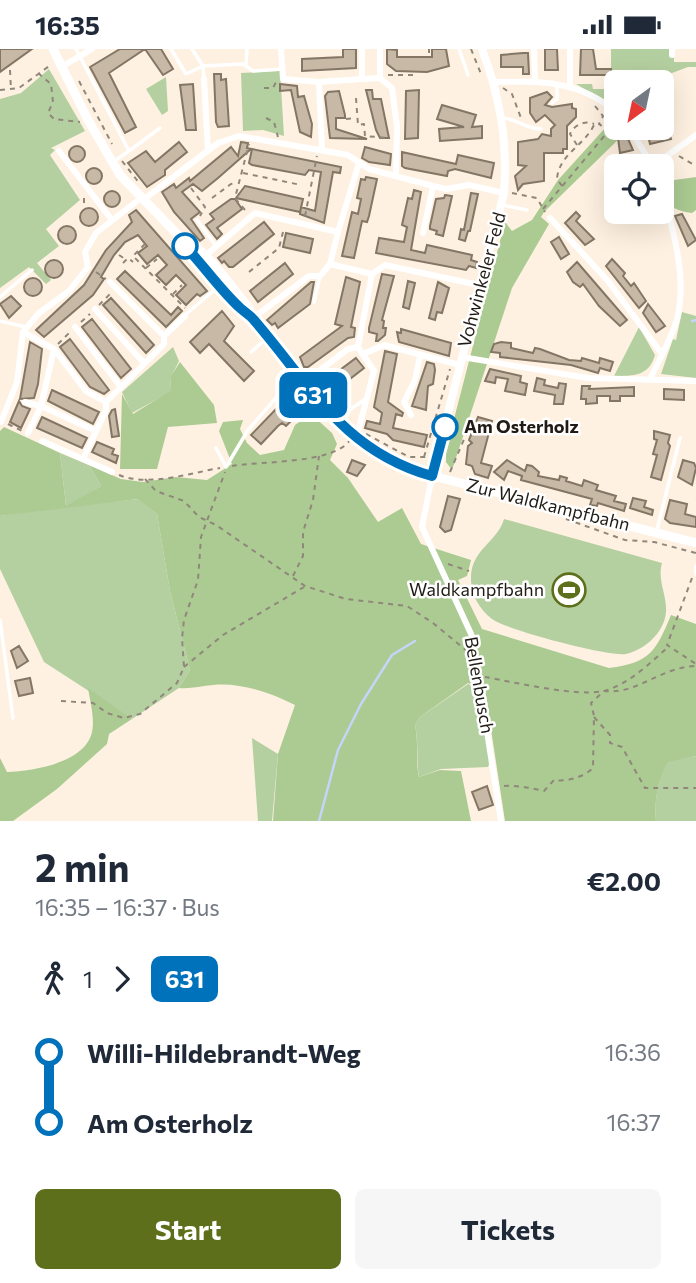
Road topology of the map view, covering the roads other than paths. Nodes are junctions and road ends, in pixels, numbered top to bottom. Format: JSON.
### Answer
{"nodes":[{"id":1,"x":53,"y":49,"type":"edge"},
{"id":2,"x":76,"y":49,"type":"edge"},
{"id":3,"x":92,"y":49,"type":"edge"},
{"id":4,"x":171,"y":49,"type":"edge"},
{"id":5,"x":192,"y":49,"type":"edge"},
{"id":6,"x":247,"y":49,"type":"edge"},
{"id":7,"x":281,"y":49,"type":"edge"},
{"id":8,"x":362,"y":49,"type":"edge"},
{"id":9,"x":380,"y":49,"type":"edge"},
{"id":10,"x":459,"y":49,"type":"edge"},
{"id":11,"x":482,"y":49,"type":"edge"},
{"id":12,"x":534,"y":49,"type":"edge"},
{"id":13,"x":570,"y":49,"type":"edge"},
{"id":14,"x":79,"y":56,"type":"junction"},
{"id":15,"x":61,"y":63,"type":"junction"},
{"id":16,"x":203,"y":66,"type":"junction"},
{"id":17,"x":246,"y":66,"type":"junction"},
{"id":18,"x":282,"y":70,"type":"junction"},
{"id":19,"x":468,"y":75,"type":"dead end"},
{"id":20,"x":380,"y":78,"type":"junction"},
{"id":21,"x":204,"y":79,"type":"joint"},
{"id":22,"x":362,"y":79,"type":"junction"},
{"id":23,"x":535,"y":81,"type":"junction"},
{"id":24,"x":319,"y":82,"type":"junction"},
{"id":25,"x":494,"y":82,"type":"junction"},
{"id":26,"x":557,"y":82,"type":"junction"},
{"id":27,"x":570,"y":84,"type":"junction"},
{"id":28,"x":552,"y":103,"type":"dead end"},
{"id":29,"x":604,"y":103,"type":"edge"},
{"id":30,"x":503,"y":118,"type":"junction"},
{"id":31,"x":160,"y":128,"type":"dead end"},
{"id":32,"x":541,"y":129,"type":"dead end"},
{"id":33,"x":696,"y":135,"type":"edge"},
{"id":34,"x":320,"y":149,"type":"junction"},
{"id":35,"x":60,"y":151,"type":"dead end"},
{"id":36,"x":129,"y":151,"type":"junction"},
{"id":37,"x":208,"y":151,"type":"junction"},
{"id":38,"x":667,"y":154,"type":"edge"},
{"id":39,"x":111,"y":163,"type":"junction"},
{"id":40,"x":359,"y":163,"type":"junction"},
{"id":41,"x":396,"y":174,"type":"junction"},
{"id":42,"x":433,"y":186,"type":"junction"},
{"id":43,"x":504,"y":191,"type":"junction"},
{"id":44,"x":142,"y":199,"type":"junction"},
{"id":45,"x":502,"y":205,"type":"junction"},
{"id":46,"x":527,"y":209,"type":"dead end"},
{"id":47,"x":550,"y":218,"type":"road end"},
{"id":48,"x":112,"y":220,"type":"junction"},
{"id":49,"x":197,"y":220,"type":"road end"},
{"id":50,"x":671,"y":224,"type":"edge"},
{"id":51,"x":338,"y":232,"type":"junction"},
{"id":52,"x":423,"y":233,"type":"dead end"},
{"id":53,"x":177,"y":234,"type":"junction"},
{"id":54,"x":216,"y":246,"type":"junction"},
{"id":55,"x":205,"y":256,"type":"junction"},
{"id":56,"x":330,"y":264,"type":"junction"},
{"id":57,"x":88,"y":267,"type":"junction"},
{"id":58,"x":32,"y":270,"type":"dead end"},
{"id":59,"x":96,"y":272,"type":"road end"},
{"id":60,"x":372,"y":274,"type":"junction"},
{"id":61,"x":320,"y":276,"type":"junction"},
{"id":62,"x":110,"y":282,"type":"road end"},
{"id":63,"x":221,"y":285,"type":"junction"},
{"id":64,"x":483,"y":286,"type":"junction"},
{"id":65,"x":0,"y":297,"type":"edge"},
{"id":66,"x":314,"y":302,"type":"dead end"},
{"id":67,"x":95,"y":309,"type":"road end"},
{"id":68,"x":187,"y":313,"type":"joint"},
{"id":69,"x":253,"y":318,"type":"junction"},
{"id":70,"x":0,"y":321,"type":"edge"},
{"id":71,"x":75,"y":327,"type":"road end"},
{"id":72,"x":25,"y":329,"type":"junction"},
{"id":73,"x":164,"y":336,"type":"junction"},
{"id":74,"x":268,"y":338,"type":"junction"},
{"id":75,"x":54,"y":349,"type":"junction"},
{"id":76,"x":360,"y":351,"type":"junction"},
{"id":77,"x":251,"y":352,"type":"dead end"},
{"id":78,"x":662,"y":354,"type":"junction"},
{"id":79,"x":420,"y":356,"type":"junction"},
{"id":80,"x":458,"y":362,"type":"junction"},
{"id":81,"x":144,"y":363,"type":"junction"},
{"id":82,"x":300,"y":379,"type":"junction"},
{"id":83,"x":650,"y":379,"type":"junction"},
{"id":84,"x":696,"y":381,"type":"edge"},
{"id":85,"x":120,"y":386,"type":"junction"},
{"id":86,"x":369,"y":397,"type":"junction"},
{"id":87,"x":19,"y":399,"type":"junction"},
{"id":88,"x":106,"y":402,"type":"junction"},
{"id":89,"x":41,"y":406,"type":"junction"},
{"id":90,"x":345,"y":413,"type":"dead end"},
{"id":91,"x":411,"y":415,"type":"dead end"},
{"id":92,"x":2,"y":423,"type":"edge"},
{"id":93,"x":96,"y":431,"type":"junction"},
{"id":94,"x":28,"y":433,"type":"dead end"},
{"id":95,"x":355,"y":438,"type":"junction"},
{"id":96,"x":681,"y":438,"type":"dead end"},
{"id":97,"x":42,"y":440,"type":"dead end"},
{"id":98,"x":216,"y":448,"type":"dead end"},
{"id":99,"x":83,"y":459,"type":"junction"},
{"id":100,"x":112,"y":472,"type":"dead end"},
{"id":101,"x":432,"y":476,"type":"junction"},
{"id":102,"x":656,"y":532,"type":"junction"},
{"id":103,"x":696,"y":543,"type":"edge"},
{"id":104,"x":696,"y":566,"type":"edge"},
{"id":105,"x":695,"y":573,"type":"edge"},
{"id":106,"x":0,"y":620,"type":"edge"},
{"id":107,"x":13,"y":718,"type":"dead end"},
{"id":108,"x":500,"y":821,"type":"edge"}],
"edges":[{"from":1,"to":15,"type":"main road","name":"Zur Waldkampfbahn"},
{"from":2,"to":14,"type":"lane"},
{"from":3,"to":14,"type":"street"},
{"from":4,"to":16,"type":"lane"},
{"from":5,"to":16,"type":"lane"},
{"from":6,"to":17,"type":"lane"},
{"from":7,"to":18,"type":"street"},
{"from":8,"to":22,"type":"street"},
{"from":9,"to":20,"type":"street"},
{"from":10,"to":19,"type":"lane"},
{"from":11,"to":25,"type":"street","name":"Vohwinkeler Feld"},
{"from":12,"to":23,"type":"street"},
{"from":13,"to":27,"type":"street"},
{"from":14,"to":15,"type":"street"},
{"from":14,"to":36,"type":"lane"},
{"from":15,"to":39,"type":"main road","name":"Zur Waldkampfbahn"},
{"from":16,"to":17,"type":"lane"},
{"from":16,"to":21,"type":"lane"},
{"from":17,"to":18,"type":"lane"},
{"from":18,"to":24,"type":"street"},
{"from":20,"to":22,"type":"street"},
{"from":20,"to":41,"type":"street"},
{"from":21,"to":37,"type":"street"},
{"from":22,"to":24,"type":"street"},
{"from":23,"to":25,"type":"street"},
{"from":23,"to":26,"type":"street"},
{"from":24,"to":34,"type":"street"},
{"from":25,"to":30,"type":"street","name":"Vohwinkeler Feld"},
{"from":26,"to":27,"type":"street"},
{"from":26,"to":28,"type":"lane"},
{"from":27,"to":29,"type":"street"},
{"from":30,"to":32,"type":"lane"},
{"from":30,"to":43,"type":"street","name":"Vohwinkeler Feld"},
{"from":31,"to":36,"type":"lane"},
{"from":33,"to":38,"type":"street"},
{"from":34,"to":37,"type":"street"},
{"from":34,"to":40,"type":"street"},
{"from":35,"to":48,"type":"street"},
{"from":36,"to":39,"type":"lane"},
{"from":37,"to":44,"type":"street"},
{"from":39,"to":44,"type":"main road","name":"Zur Waldkampfbahn"},
{"from":40,"to":41,"type":"street"},
{"from":40,"to":51,"type":"street"},
{"from":41,"to":42,"type":"street"},
{"from":42,"to":43,"type":"street"},
{"from":42,"to":52,"type":"street"},
{"from":43,"to":45,"type":"street","name":"Vohwinkeler Feld"},
{"from":44,"to":48,"type":"street"},
{"from":44,"to":53,"type":"main road","name":"Zur Waldkampfbahn"},
{"from":45,"to":46,"type":"lane"},
{"from":45,"to":64,"type":"street","name":"Vohwinkeler Feld"},
{"from":47,"to":78,"type":"street"},
{"from":48,"to":57,"type":"street"},
{"from":49,"to":54,"type":"lane"},
{"from":50,"to":78,"type":"street"},
{"from":51,"to":54,"type":"street"},
{"from":51,"to":56,"type":"street"},
{"from":53,"to":55,"type":"main road","name":"Zur Waldkampfbahn"},
{"from":53,"to":63,"type":"main road","name":"Zur Waldkampfbahn"},
{"from":54,"to":55,"type":"street"},
{"from":55,"to":69,"type":"main road","name":"Zur Waldkampfbahn"},
{"from":56,"to":60,"type":"street"},
{"from":56,"to":61,"type":"street"},
{"from":57,"to":59,"type":"street"},
{"from":57,"to":72,"type":"street"},
{"from":58,"to":65,"type":"lane"},
{"from":60,"to":64,"type":"street"},
{"from":60,"to":76,"type":"street"},
{"from":61,"to":66,"type":"lane"},
{"from":61,"to":69,"type":"street"},
{"from":62,"to":73,"type":"street"},
{"from":63,"to":68,"type":"lane"},
{"from":63,"to":69,"type":"main road","name":"Zur Waldkampfbahn"},
{"from":64,"to":80,"type":"street","name":"Vohwinkeler Feld"},
{"from":67,"to":81,"type":"street"},
{"from":68,"to":73,"type":"street"},
{"from":69,"to":74,"type":"main road","name":"Zur Waldkampfbahn"},
{"from":70,"to":72,"type":"lane"},
{"from":71,"to":85,"type":"street"},
{"from":72,"to":75,"type":"street"},
{"from":72,"to":87,"type":"street"},
{"from":73,"to":81,"type":"street"},
{"from":74,"to":77,"type":"lane"},
{"from":74,"to":82,"type":"main road","name":"Zur Waldkampfbahn"},
{"from":75,"to":88,"type":"street"},
{"from":75,"to":89,"type":"street"},
{"from":76,"to":79,"type":"street"},
{"from":76,"to":82,"type":"street"},
{"from":76,"to":86,"type":"street"},
{"from":78,"to":83,"type":"street"},
{"from":79,"to":80,"type":"street"},
{"from":79,"to":91,"type":"street"},
{"from":80,"to":83,"type":"street"},
{"from":80,"to":101,"type":"street","name":"Vohwinkeler Feld"},
{"from":81,"to":85,"type":"street"},
{"from":82,"to":95,"type":"main road","name":"Zur Waldkampfbahn"},
{"from":82,"to":98,"type":"lane"},
{"from":83,"to":84,"type":"street"},
{"from":85,"to":88,"type":"street"},
{"from":86,"to":90,"type":"lane"},
{"from":86,"to":95,"type":"street"},
{"from":87,"to":89,"type":"street"},
{"from":87,"to":92,"type":"street"},
{"from":88,"to":93,"type":"street"},
{"from":89,"to":93,"type":"street"},
{"from":89,"to":94,"type":"street"},
{"from":93,"to":99,"type":"street"},
{"from":95,"to":101,"type":"main road","name":"Zur Waldkampfbahn"},
{"from":96,"to":102,"type":"lane"},
{"from":97,"to":99,"type":"street"},
{"from":99,"to":100,"type":"street"},
{"from":101,"to":102,"type":"main road","name":"Zur Waldkampfbahn"},
{"from":101,"to":108,"type":"street","name":"Bellenbusch"},
{"from":102,"to":103,"type":"main road","name":"Zur Waldkampfbahn"},
{"from":104,"to":105,"type":"lane"},
{"from":106,"to":107,"type":"lane"}]}
